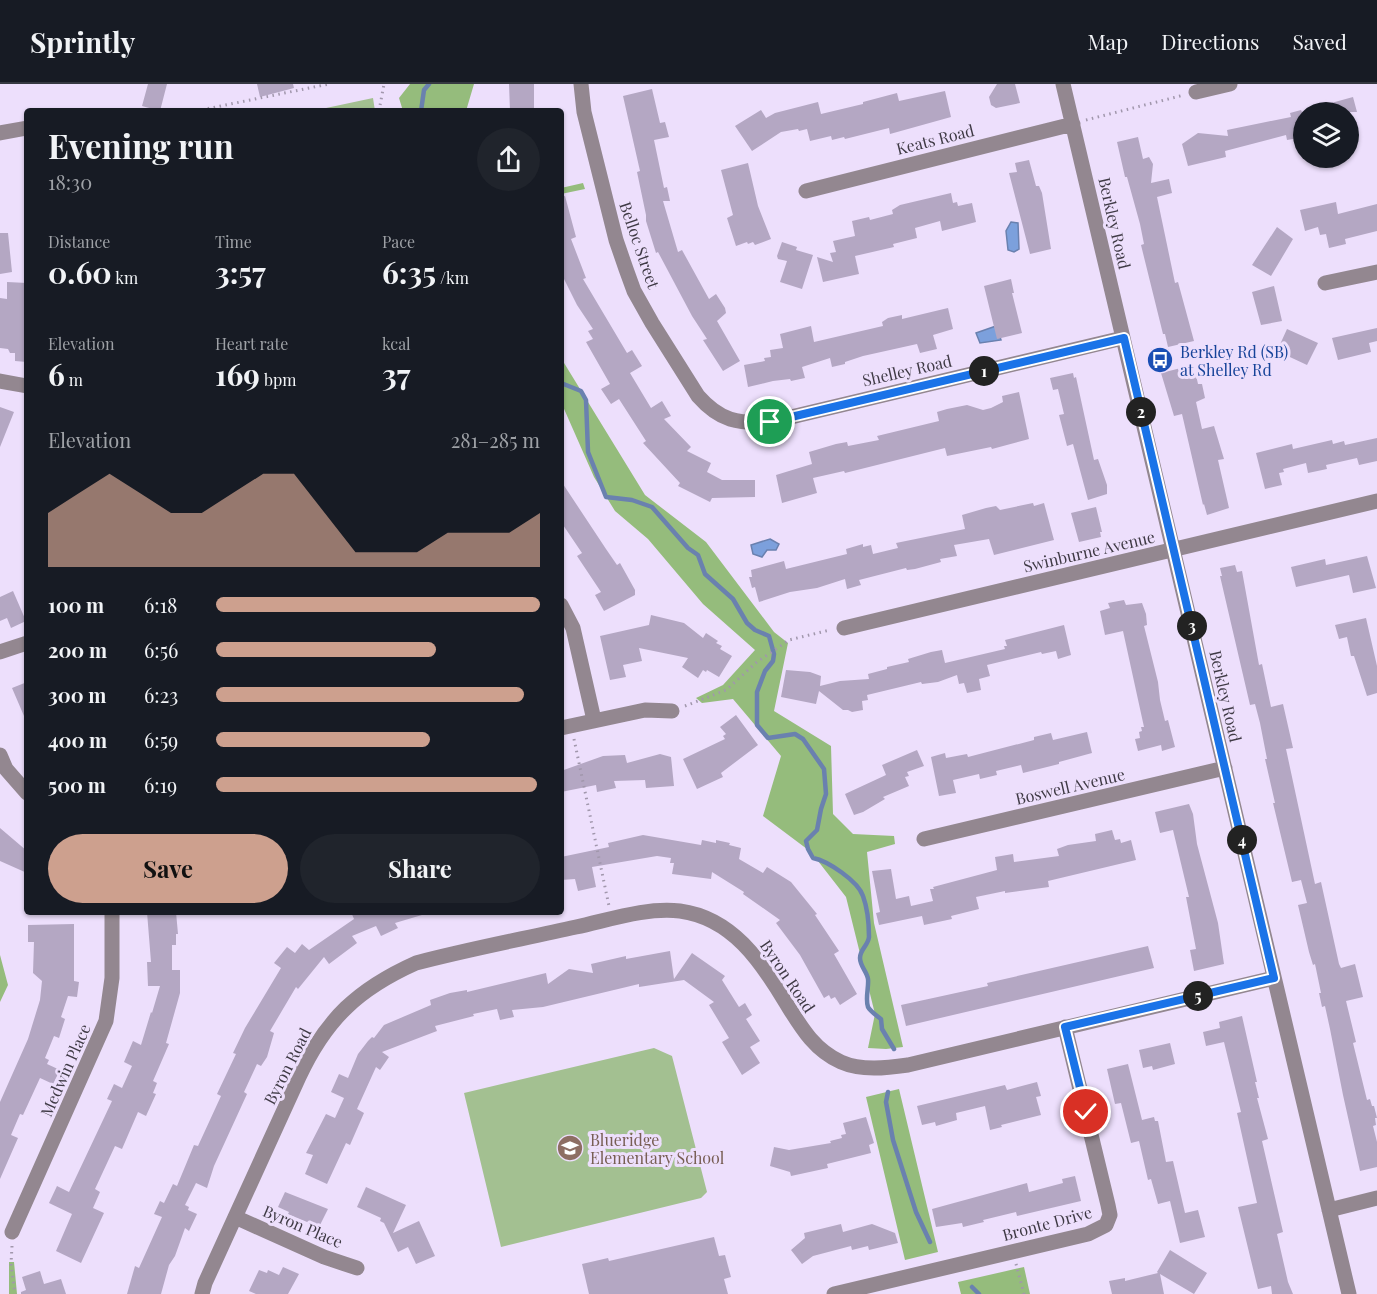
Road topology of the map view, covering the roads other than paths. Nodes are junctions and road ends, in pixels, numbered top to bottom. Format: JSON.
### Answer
{"nodes":[{"id":1,"x":581,"y":84,"type":"edge"},
{"id":2,"x":1063,"y":84,"type":"edge"},
{"id":3,"x":1230,"y":84,"type":"edge"},
{"id":4,"x":1196,"y":92,"type":"road end"},
{"id":5,"x":1073,"y":124,"type":"junction"},
{"id":6,"x":24,"y":129,"type":"edge"},
{"id":7,"x":0,"y":134,"type":"edge"},
{"id":8,"x":806,"y":191,"type":"dead end"},
{"id":9,"x":1377,"y":272,"type":"edge"},
{"id":10,"x":1325,"y":283,"type":"dead end"},
{"id":11,"x":1124,"y":338,"type":"junction"},
{"id":12,"x":0,"y":381,"type":"edge"},
{"id":13,"x":24,"y":385,"type":"edge"},
{"id":14,"x":734,"y":421,"type":"joint"},
{"id":15,"x":1377,"y":501,"type":"edge"},
{"id":16,"x":1174,"y":549,"type":"junction"},
{"id":17,"x":564,"y":611,"type":"edge"},
{"id":18,"x":844,"y":628,"type":"road end"},
{"id":19,"x":24,"y":644,"type":"edge"},
{"id":20,"x":0,"y":652,"type":"edge"},
{"id":21,"x":672,"y":711,"type":"road end"},
{"id":22,"x":594,"y":720,"type":"junction"},
{"id":23,"x":566,"y":727,"type":"edge"},
{"id":24,"x":0,"y":755,"type":"edge"},
{"id":25,"x":1225,"y":768,"type":"junction"},
{"id":26,"x":24,"y":790,"type":"edge"},
{"id":27,"x":924,"y":839,"type":"dead end"},
{"id":28,"x":112,"y":915,"type":"edge"},
{"id":29,"x":1274,"y":978,"type":"junction"},
{"id":30,"x":1065,"y":1027,"type":"junction"},
{"id":31,"x":1377,"y":1198,"type":"edge"},
{"id":32,"x":1329,"y":1210,"type":"junction"},
{"id":33,"x":235,"y":1217,"type":"junction"},
{"id":34,"x":12,"y":1232,"type":"road end"},
{"id":35,"x":357,"y":1268,"type":"dead end"},
{"id":36,"x":202,"y":1294,"type":"edge"},
{"id":37,"x":834,"y":1294,"type":"edge"},
{"id":38,"x":1349,"y":1294,"type":"edge"}],
"edges":[{"from":1,"to":14,"type":"street","name":"Belloc Street"},
{"from":2,"to":5,"type":"street","name":"Berkley Road"},
{"from":3,"to":4,"type":"street"},
{"from":5,"to":8,"type":"street","name":"Keats Road"},
{"from":5,"to":11,"type":"street","name":"Berkley Road"},
{"from":6,"to":7,"type":"street"},
{"from":9,"to":10,"type":"street"},
{"from":11,"to":14,"type":"street","name":"Shelley Road"},
{"from":11,"to":16,"type":"street","name":"Berkley Road"},
{"from":12,"to":13,"type":"street"},
{"from":15,"to":16,"type":"street","name":"Swinburne Avenue"},
{"from":16,"to":18,"type":"street","name":"Swinburne Avenue"},
{"from":16,"to":25,"type":"street","name":"Berkley Road"},
{"from":17,"to":22,"type":"street"},
{"from":19,"to":20,"type":"street"},
{"from":21,"to":22,"type":"street"},
{"from":22,"to":23,"type":"street"},
{"from":24,"to":26,"type":"street"},
{"from":25,"to":27,"type":"street","name":"Boswell Avenue"},
{"from":25,"to":29,"type":"street","name":"Berkley Road"},
{"from":28,"to":34,"type":"street","name":"Medwin Place"},
{"from":29,"to":30,"type":"street","name":"Byron Road"},
{"from":29,"to":32,"type":"street","name":"Berkley Road"},
{"from":30,"to":33,"type":"street","name":"Byron Road"},
{"from":30,"to":37,"type":"street","name":"Bronte Drive"},
{"from":31,"to":32,"type":"street"},
{"from":32,"to":38,"type":"street","name":"Berkley Road"},
{"from":33,"to":35,"type":"street","name":"Byron Place"},
{"from":33,"to":36,"type":"street","name":"Byron Road"}]}
